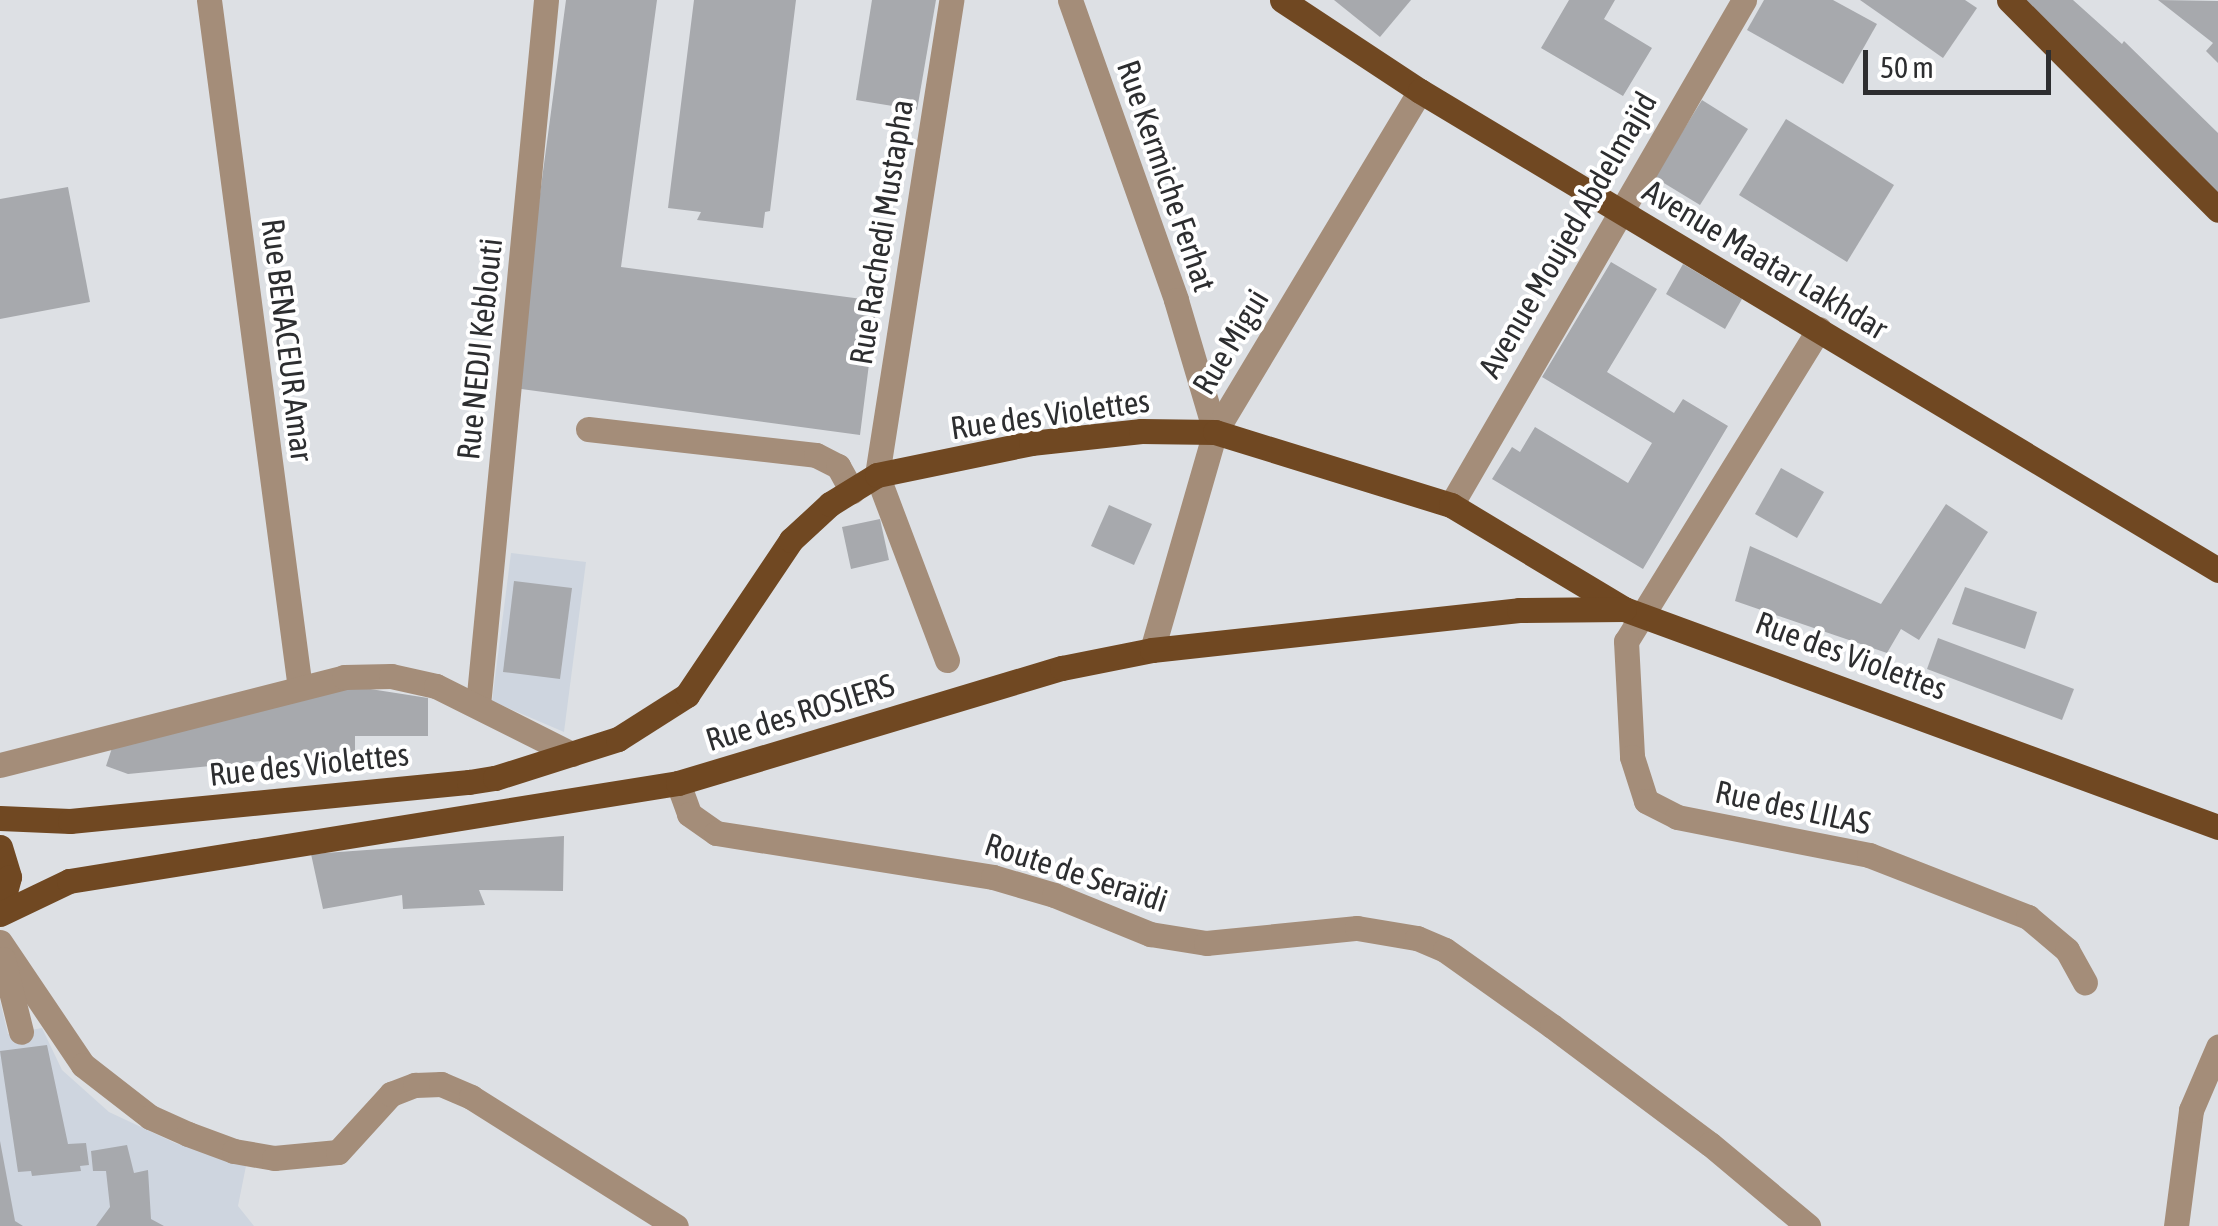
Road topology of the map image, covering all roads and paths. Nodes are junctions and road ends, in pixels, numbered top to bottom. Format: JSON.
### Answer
{"nodes":[{"id":1,"x":209,"y":0,"type":"edge"},
{"id":2,"x":546,"y":0,"type":"edge"},
{"id":3,"x":951,"y":0,"type":"edge"},
{"id":4,"x":1070,"y":0,"type":"edge"},
{"id":5,"x":1282,"y":0,"type":"edge"},
{"id":6,"x":1744,"y":0,"type":"edge"},
{"id":7,"x":2009,"y":0,"type":"edge"},
{"id":8,"x":1420,"y":91,"type":"junction"},
{"id":9,"x":1618,"y":210,"type":"junction"},
{"id":10,"x":2218,"y":210,"type":"edge"},
{"id":11,"x":1819,"y":329,"type":"junction"},
{"id":12,"x":588,"y":430,"type":"dead end"},
{"id":13,"x":1216,"y":432,"type":"junction"},
{"id":14,"x":878,"y":475,"type":"junction"},
{"id":15,"x":852,"y":491,"type":"junction"},
{"id":16,"x":1451,"y":504,"type":"junction"},
{"id":17,"x":2218,"y":570,"type":"edge"},
{"id":18,"x":1634,"y":611,"type":"junction"},
{"id":19,"x":1152,"y":650,"type":"junction"},
{"id":20,"x":947,"y":660,"type":"dead end"},
{"id":21,"x":300,"y":688,"type":"junction"},
{"id":22,"x":478,"y":705,"type":"junction"},
{"id":23,"x":572,"y":754,"type":"junction"},
{"id":24,"x":0,"y":765,"type":"edge"},
{"id":25,"x":678,"y":783,"type":"junction"},
{"id":26,"x":0,"y":818,"type":"edge"},
{"id":27,"x":2218,"y":827,"type":"edge"},
{"id":28,"x":0,"y":847,"type":"edge"},
{"id":29,"x":0,"y":913,"type":"edge"},
{"id":30,"x":0,"y":945,"type":"edge"},
{"id":31,"x":2085,"y":982,"type":"dead end"},
{"id":32,"x":21,"y":1032,"type":"dead end"},
{"id":33,"x":2218,"y":1047,"type":"edge"},
{"id":34,"x":676,"y":1226,"type":"edge"},
{"id":35,"x":1808,"y":1226,"type":"edge"},
{"id":36,"x":2176,"y":1226,"type":"edge"}],
"edges":[{"from":1,"to":21,"type":"street","name":"Rue BENACEUR Amar"},
{"from":2,"to":22,"type":"street","name":"Rue NEDJI Keblouti"},
{"from":3,"to":14,"type":"street","name":"Rue Rachedi Mustapha"},
{"from":4,"to":13,"type":"street","name":"Rue Kermiche Ferhat"},
{"from":5,"to":8,"type":"main road","name":"Avenue Maatar Lakhdar"},
{"from":6,"to":9,"type":"street","name":"Avenue Moujed Abdelmajid"},
{"from":7,"to":10,"type":"main road"},
{"from":8,"to":9,"type":"main road","name":"Avenue Maatar Lakhdar"},
{"from":8,"to":13,"type":"street","name":"Rue Migui"},
{"from":9,"to":11,"type":"main road","name":"Avenue Maatar Lakhdar"},
{"from":9,"to":16,"type":"street","name":"Avenue Moujed Abdelmajid"},
{"from":11,"to":17,"type":"main road","name":"Avenue Maatar Lakhdar"},
{"from":11,"to":18,"type":"street","name":"Rue des LILAS"},
{"from":12,"to":15,"type":"street"},
{"from":13,"to":14,"type":"main road","name":"Rue des Violettes"},
{"from":13,"to":16,"type":"main road","name":"Rue des Violettes"},
{"from":13,"to":19,"type":"street","name":"Rue Migui"},
{"from":14,"to":15,"type":"main road","name":"Rue des Violettes"},
{"from":14,"to":20,"type":"street"},
{"from":15,"to":23,"type":"main road","name":"Rue des Violettes"},
{"from":16,"to":18,"type":"main road","name":"Rue des Violettes"},
{"from":18,"to":19,"type":"main road","name":"Rue des ROSIERS"},
{"from":18,"to":27,"type":"main road","name":"Rue des Violettes"},
{"from":18,"to":31,"type":"street","name":"Rue des LILAS"},
{"from":19,"to":25,"type":"main road","name":"Rue des ROSIERS"},
{"from":21,"to":22,"type":"street"},
{"from":21,"to":24,"type":"street"},
{"from":22,"to":23,"type":"street"},
{"from":23,"to":26,"type":"main road","name":"Rue des Violettes"},
{"from":25,"to":29,"type":"main road","name":"Rue des ROSIERS"},
{"from":25,"to":35,"type":"street","name":"Route de Seraïdi"},
{"from":28,"to":29,"type":"main road"},
{"from":30,"to":32,"type":"street"},
{"from":30,"to":34,"type":"street"},
{"from":33,"to":36,"type":"street"}]}
